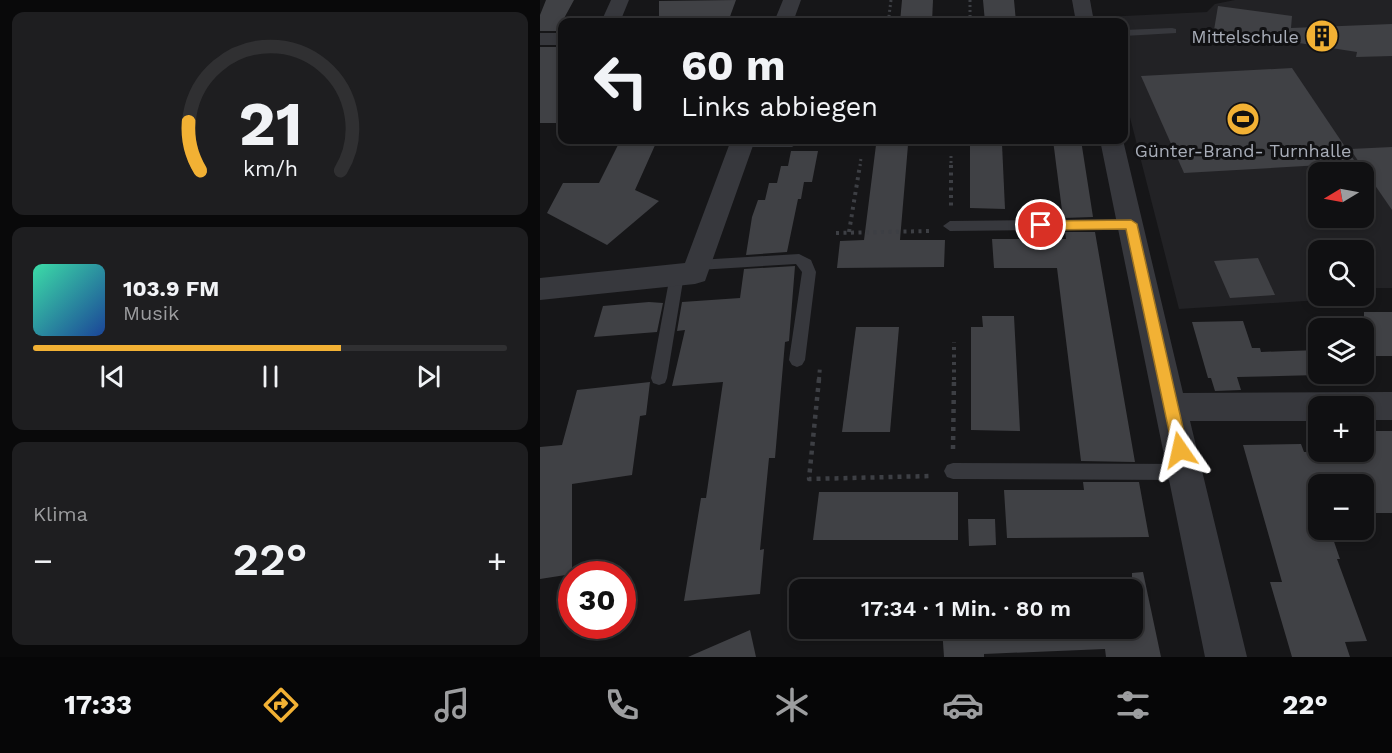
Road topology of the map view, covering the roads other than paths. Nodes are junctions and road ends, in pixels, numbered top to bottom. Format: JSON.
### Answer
{"nodes":[{"id":1,"x":620,"y":0,"type":"edge"},
{"id":2,"x":792,"y":0,"type":"edge"},
{"id":3,"x":1081,"y":0,"type":"edge"},
{"id":4,"x":613,"y":18,"type":"edge"},
{"id":5,"x":785,"y":18,"type":"edge"},
{"id":6,"x":1084,"y":18,"type":"edge"},
{"id":7,"x":1172,"y":31,"type":"dead end"},
{"id":8,"x":1128,"y":33,"type":"edge"},
{"id":9,"x":540,"y":39,"type":"edge"},
{"id":10,"x":558,"y":39,"type":"edge"},
{"id":11,"x":741,"y":144,"type":"edge"},
{"id":12,"x":1112,"y":144,"type":"edge"},
{"id":13,"x":1131,"y":224,"type":"junction"},
{"id":14,"x":950,"y":226,"type":"road end"},
{"id":15,"x":688,"y":270,"type":"junction"},
{"id":16,"x":540,"y":289,"type":"edge"},
{"id":17,"x":797,"y":360,"type":"dead end"},
{"id":18,"x":659,"y":378,"type":"dead end"},
{"id":19,"x":1392,"y":406,"type":"edge"},
{"id":20,"x":1172,"y":407,"type":"junction"},
{"id":21,"x":953,"y":471,"type":"road end"},
{"id":22,"x":1184,"y":471,"type":"junction"},
{"id":23,"x":1226,"y":657,"type":"edge"}],
"edges":[{"from":1,"to":4,"type":"street"},
{"from":2,"to":5,"type":"street"},
{"from":3,"to":6,"type":"street"},
{"from":7,"to":8,"type":"lane"},
{"from":9,"to":10,"type":"street"},
{"from":11,"to":15,"type":"street"},
{"from":12,"to":13,"type":"street"},
{"from":13,"to":14,"type":"lane"},
{"from":13,"to":20,"type":"street"},
{"from":15,"to":16,"type":"street"},
{"from":15,"to":17,"type":"lane"},
{"from":15,"to":18,"type":"lane"},
{"from":19,"to":20,"type":"street"},
{"from":20,"to":22,"type":"street"},
{"from":21,"to":22,"type":"lane"},
{"from":22,"to":23,"type":"street"}]}
